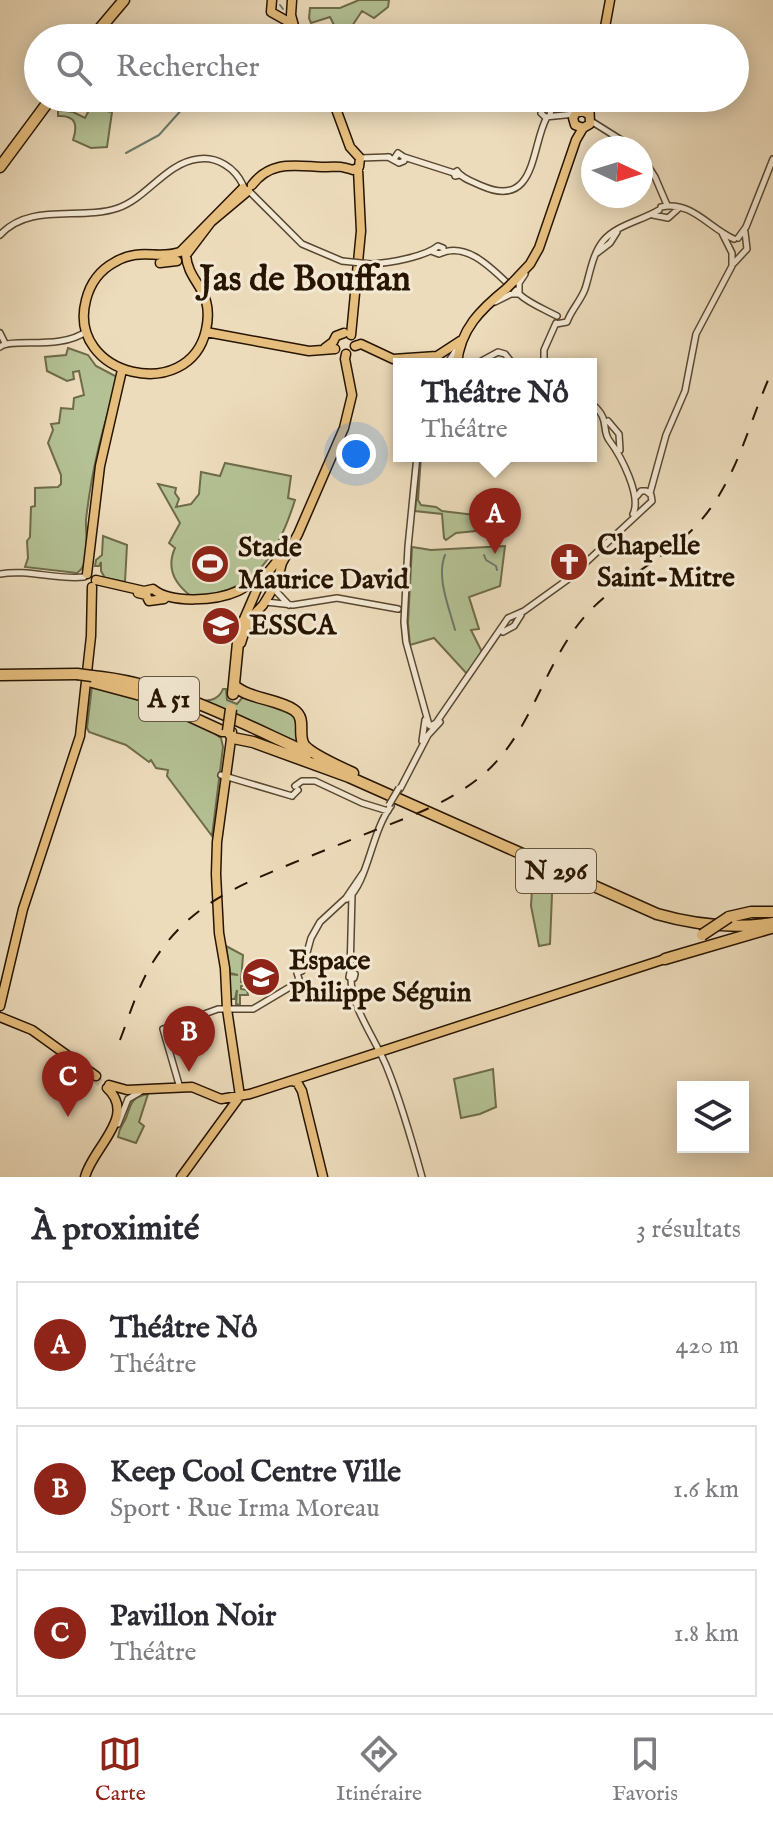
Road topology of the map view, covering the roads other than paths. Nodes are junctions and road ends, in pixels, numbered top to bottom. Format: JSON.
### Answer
{"nodes":[{"id":1,"x":124,"y":0,"type":"edge"},
{"id":2,"x":132,"y":0,"type":"edge"},
{"id":3,"x":272,"y":0,"type":"edge"},
{"id":4,"x":292,"y":0,"type":"edge"},
{"id":5,"x":610,"y":0,"type":"edge"},
{"id":6,"x":287,"y":15,"type":"junction"},
{"id":7,"x":104,"y":24,"type":"edge"},
{"id":8,"x":112,"y":24,"type":"edge"},
{"id":9,"x":292,"y":24,"type":"edge"},
{"id":10,"x":606,"y":24,"type":"edge"},
{"id":11,"x":33,"y":112,"type":"edge"},
{"id":12,"x":41,"y":112,"type":"edge"},
{"id":13,"x":335,"y":112,"type":"edge"},
{"id":14,"x":585,"y":112,"type":"edge"},
{"id":15,"x":582,"y":120,"type":"junction"},
{"id":16,"x":612,"y":136,"type":"edge"},
{"id":17,"x":0,"y":157,"type":"edge"},
{"id":18,"x":773,"y":159,"type":"edge"},
{"id":19,"x":352,"y":162,"type":"junction"},
{"id":20,"x":0,"y":167,"type":"edge"},
{"id":21,"x":653,"y":174,"type":"edge"},
{"id":22,"x":248,"y":186,"type":"junction"},
{"id":23,"x":666,"y":208,"type":"junction"},
{"id":24,"x":0,"y":235,"type":"edge"},
{"id":25,"x":736,"y":241,"type":"junction"},
{"id":26,"x":732,"y":253,"type":"junction"},
{"id":27,"x":136,"y":254,"type":"junction"},
{"id":28,"x":740,"y":256,"type":"junction"},
{"id":29,"x":182,"y":257,"type":"junction"},
{"id":30,"x":476,"y":258,"type":"junction"},
{"id":31,"x":160,"y":263,"type":"dead end"},
{"id":32,"x":118,"y":264,"type":"dead end"},
{"id":33,"x":732,"y":266,"type":"junction"},
{"id":34,"x":516,"y":278,"type":"junction"},
{"id":35,"x":519,"y":295,"type":"junction"},
{"id":36,"x":479,"y":312,"type":"junction"},
{"id":37,"x":560,"y":316,"type":"junction"},
{"id":38,"x":206,"y":332,"type":"junction"},
{"id":39,"x":0,"y":333,"type":"edge"},
{"id":40,"x":85,"y":334,"type":"junction"},
{"id":41,"x":351,"y":338,"type":"junction"},
{"id":42,"x":460,"y":341,"type":"junction"},
{"id":43,"x":2,"y":345,"type":"edge"},
{"id":44,"x":338,"y":350,"type":"junction"},
{"id":45,"x":400,"y":358,"type":"edge"},
{"id":46,"x":434,"y":358,"type":"edge"},
{"id":47,"x":453,"y":358,"type":"edge"},
{"id":48,"x":487,"y":358,"type":"edge"},
{"id":49,"x":508,"y":358,"type":"edge"},
{"id":50,"x":544,"y":358,"type":"edge"},
{"id":51,"x":124,"y":371,"type":"junction"},
{"id":52,"x":597,"y":406,"type":"edge"},
{"id":53,"x":597,"y":408,"type":"edge"},
{"id":54,"x":615,"y":429,"type":"junction"},
{"id":55,"x":607,"y":433,"type":"junction"},
{"id":56,"x":615,"y":440,"type":"junction"},
{"id":57,"x":416,"y":462,"type":"edge"},
{"id":58,"x":646,"y":492,"type":"junction"},
{"id":59,"x":637,"y":500,"type":"junction"},
{"id":60,"x":644,"y":507,"type":"junction"},
{"id":61,"x":628,"y":522,"type":"junction"},
{"id":62,"x":0,"y":574,"type":"edge"},
{"id":63,"x":90,"y":580,"type":"junction"},
{"id":64,"x":260,"y":582,"type":"junction"},
{"id":65,"x":273,"y":589,"type":"junction"},
{"id":66,"x":236,"y":594,"type":"junction"},
{"id":67,"x":253,"y":594,"type":"junction"},
{"id":68,"x":157,"y":596,"type":"junction"},
{"id":69,"x":265,"y":602,"type":"junction"},
{"id":70,"x":249,"y":605,"type":"junction"},
{"id":71,"x":289,"y":605,"type":"junction"},
{"id":72,"x":400,"y":608,"type":"junction"},
{"id":73,"x":239,"y":632,"type":"joint"},
{"id":74,"x":0,"y":676,"type":"edge"},
{"id":75,"x":85,"y":678,"type":"junction"},
{"id":76,"x":233,"y":702,"type":"junction"},
{"id":77,"x":428,"y":729,"type":"junction"},
{"id":78,"x":230,"y":735,"type":"junction"},
{"id":79,"x":350,"y":774,"type":"junction"},
{"id":80,"x":223,"y":776,"type":"junction"},
{"id":81,"x":390,"y":807,"type":"junction"},
{"id":82,"x":348,"y":897,"type":"junction"},
{"id":83,"x":773,"y":920,"type":"edge"},
{"id":84,"x":665,"y":959,"type":"junction"},
{"id":85,"x":0,"y":989,"type":"edge"},
{"id":86,"x":0,"y":1006,"type":"edge"},
{"id":87,"x":225,"y":1009,"type":"junction"},
{"id":88,"x":0,"y":1020,"type":"edge"},
{"id":89,"x":379,"y":1052,"type":"junction"},
{"id":90,"x":312,"y":1074,"type":"junction"},
{"id":91,"x":95,"y":1077,"type":"tunnel mouth"},
{"id":92,"x":294,"y":1081,"type":"junction"},
{"id":93,"x":180,"y":1089,"type":"junction"},
{"id":94,"x":115,"y":1091,"type":"junction"},
{"id":95,"x":302,"y":1091,"type":"junction"},
{"id":96,"x":237,"y":1096,"type":"junction"},
{"id":97,"x":118,"y":1124,"type":"junction"},
{"id":98,"x":86,"y":1177,"type":"edge"},
{"id":99,"x":181,"y":1177,"type":"edge"},
{"id":100,"x":323,"y":1177,"type":"edge"},
{"id":101,"x":421,"y":1177,"type":"edge"}],
"edges":[{"from":1,"to":7,"type":"highway"},
{"from":2,"to":8,"type":"highway"},
{"from":3,"to":6,"type":"main road"},
{"from":4,"to":6,"type":"main road"},
{"from":5,"to":10,"type":"main road"},
{"from":6,"to":9,"type":"main road"},
{"from":11,"to":17,"type":"highway"},
{"from":12,"to":20,"type":"highway"},
{"from":13,"to":19,"type":"main road"},
{"from":14,"to":15,"type":"main road"},
{"from":15,"to":16,"type":"street"},
{"from":15,"to":19,"type":"street"},
{"from":15,"to":34,"type":"main road"},
{"from":18,"to":25,"type":"street"},
{"from":19,"to":22,"type":"main road"},
{"from":19,"to":41,"type":"main road"},
{"from":21,"to":23,"type":"street"},
{"from":22,"to":24,"type":"street"},
{"from":22,"to":29,"type":"main road"},
{"from":22,"to":30,"type":"street","bridge":true},
{"from":23,"to":25,"type":"street"},
{"from":23,"to":37,"type":"street"},
{"from":25,"to":26,"type":"street"},
{"from":25,"to":28,"type":"street"},
{"from":26,"to":28,"type":"street"},
{"from":26,"to":33,"type":"street"},
{"from":27,"to":29,"type":"main road"},
{"from":27,"to":32,"type":"main road"},
{"from":27,"to":40,"type":"main road"},
{"from":28,"to":33,"type":"street"},
{"from":29,"to":31,"type":"main road"},
{"from":29,"to":38,"type":"main road"},
{"from":30,"to":34,"type":"street"},
{"from":30,"to":34,"type":"street"},
{"from":30,"to":35,"type":"street"},
{"from":33,"to":58,"type":"street"},
{"from":34,"to":35,"type":"street"},
{"from":34,"to":36,"type":"main road"},
{"from":35,"to":36,"type":"street"},
{"from":35,"to":37,"type":"street"},
{"from":36,"to":42,"type":"main road"},
{"from":37,"to":50,"type":"street"},
{"from":38,"to":44,"type":"main road"},
{"from":38,"to":51,"type":"main road"},
{"from":39,"to":43,"type":"street"},
{"from":40,"to":43,"type":"street"},
{"from":40,"to":51,"type":"main road"},
{"from":41,"to":44,"type":"main road"},
{"from":41,"to":44,"type":"main road"},
{"from":41,"to":45,"type":"main road"},
{"from":42,"to":46,"type":"main road"},
{"from":42,"to":47,"type":"main road"},
{"from":44,"to":64,"type":"main road"},
{"from":44,"to":65,"type":"main road"},
{"from":48,"to":49,"type":"street"},
{"from":51,"to":63,"type":"main road"},
{"from":52,"to":54,"type":"street"},
{"from":53,"to":55,"type":"street"},
{"from":54,"to":55,"type":"street"},
{"from":54,"to":56,"type":"street"},
{"from":55,"to":56,"type":"street"},
{"from":56,"to":58,"type":"street"},
{"from":56,"to":59,"type":"street"},
{"from":57,"to":72,"type":"street"},
{"from":58,"to":59,"type":"street"},
{"from":58,"to":60,"type":"street"},
{"from":59,"to":60,"type":"street"},
{"from":59,"to":61,"type":"street"},
{"from":60,"to":61,"type":"street"},
{"from":61,"to":77,"type":"street"},
{"from":62,"to":63,"type":"street"},
{"from":63,"to":68,"type":"main road"},
{"from":63,"to":75,"type":"main road"},
{"from":64,"to":65,"type":"main road"},
{"from":64,"to":67,"type":"main road"},
{"from":64,"to":68,"type":"main road"},
{"from":65,"to":69,"type":"main road"},
{"from":65,"to":71,"type":"street"},
{"from":66,"to":67,"type":"main road"},
{"from":66,"to":68,"type":"main road"},
{"from":66,"to":70,"type":"main road"},
{"from":67,"to":69,"type":"main road"},
{"from":67,"to":70,"type":"main road"},
{"from":69,"to":71,"type":"street"},
{"from":69,"to":76,"type":"main road"},
{"from":70,"to":73,"type":"main road"},
{"from":71,"to":72,"type":"street"},
{"from":72,"to":77,"type":"street"},
{"from":73,"to":76,"type":"highway"},
{"from":74,"to":75,"type":"highway","number":"A 51"},
{"from":74,"to":75,"type":"highway","number":"A 51"},
{"from":75,"to":76,"type":"highway","number":"A 51"},
{"from":75,"to":78,"type":"highway"},
{"from":75,"to":79,"type":"highway","number":"A 51"},
{"from":75,"to":85,"type":"main road"},
{"from":75,"to":86,"type":"main road"},
{"from":76,"to":76,"type":"highway"},
{"from":76,"to":78,"type":"highway","bridge":true},
{"from":76,"to":79,"type":"highway","number":"A 51"},
{"from":76,"to":79,"type":"highway"},
{"from":77,"to":81,"type":"street","bridge":true},
{"from":78,"to":79,"type":"highway"},
{"from":78,"to":80,"type":"main road"},
{"from":79,"to":83,"type":"highway","number":"N 296"},
{"from":80,"to":81,"type":"street"},
{"from":80,"to":87,"type":"main road"},
{"from":81,"to":82,"type":"street"},
{"from":82,"to":87,"type":"street"},
{"from":82,"to":89,"type":"street"},
{"from":83,"to":84,"type":"highway"},
{"from":83,"to":84,"type":"highway","bridge":true},
{"from":84,"to":89,"type":"main road"},
{"from":87,"to":93,"type":"street"},
{"from":87,"to":96,"type":"main road"},
{"from":88,"to":91,"type":"main road"},
{"from":89,"to":90,"type":"main road"},
{"from":89,"to":101,"type":"street"},
{"from":90,"to":92,"type":"main road"},
{"from":90,"to":95,"type":"main road"},
{"from":92,"to":95,"type":"main road"},
{"from":92,"to":96,"type":"main road"},
{"from":92,"to":96,"type":"main road"},
{"from":93,"to":94,"type":"main road"},
{"from":93,"to":96,"type":"main road"},
{"from":93,"to":97,"type":"street"},
{"from":94,"to":97,"type":"main road"},
{"from":94,"to":98,"type":"main road"},
{"from":95,"to":100,"type":"main road"},
{"from":96,"to":99,"type":"main road"},
{"from":97,"to":98,"type":"main road"}]}
